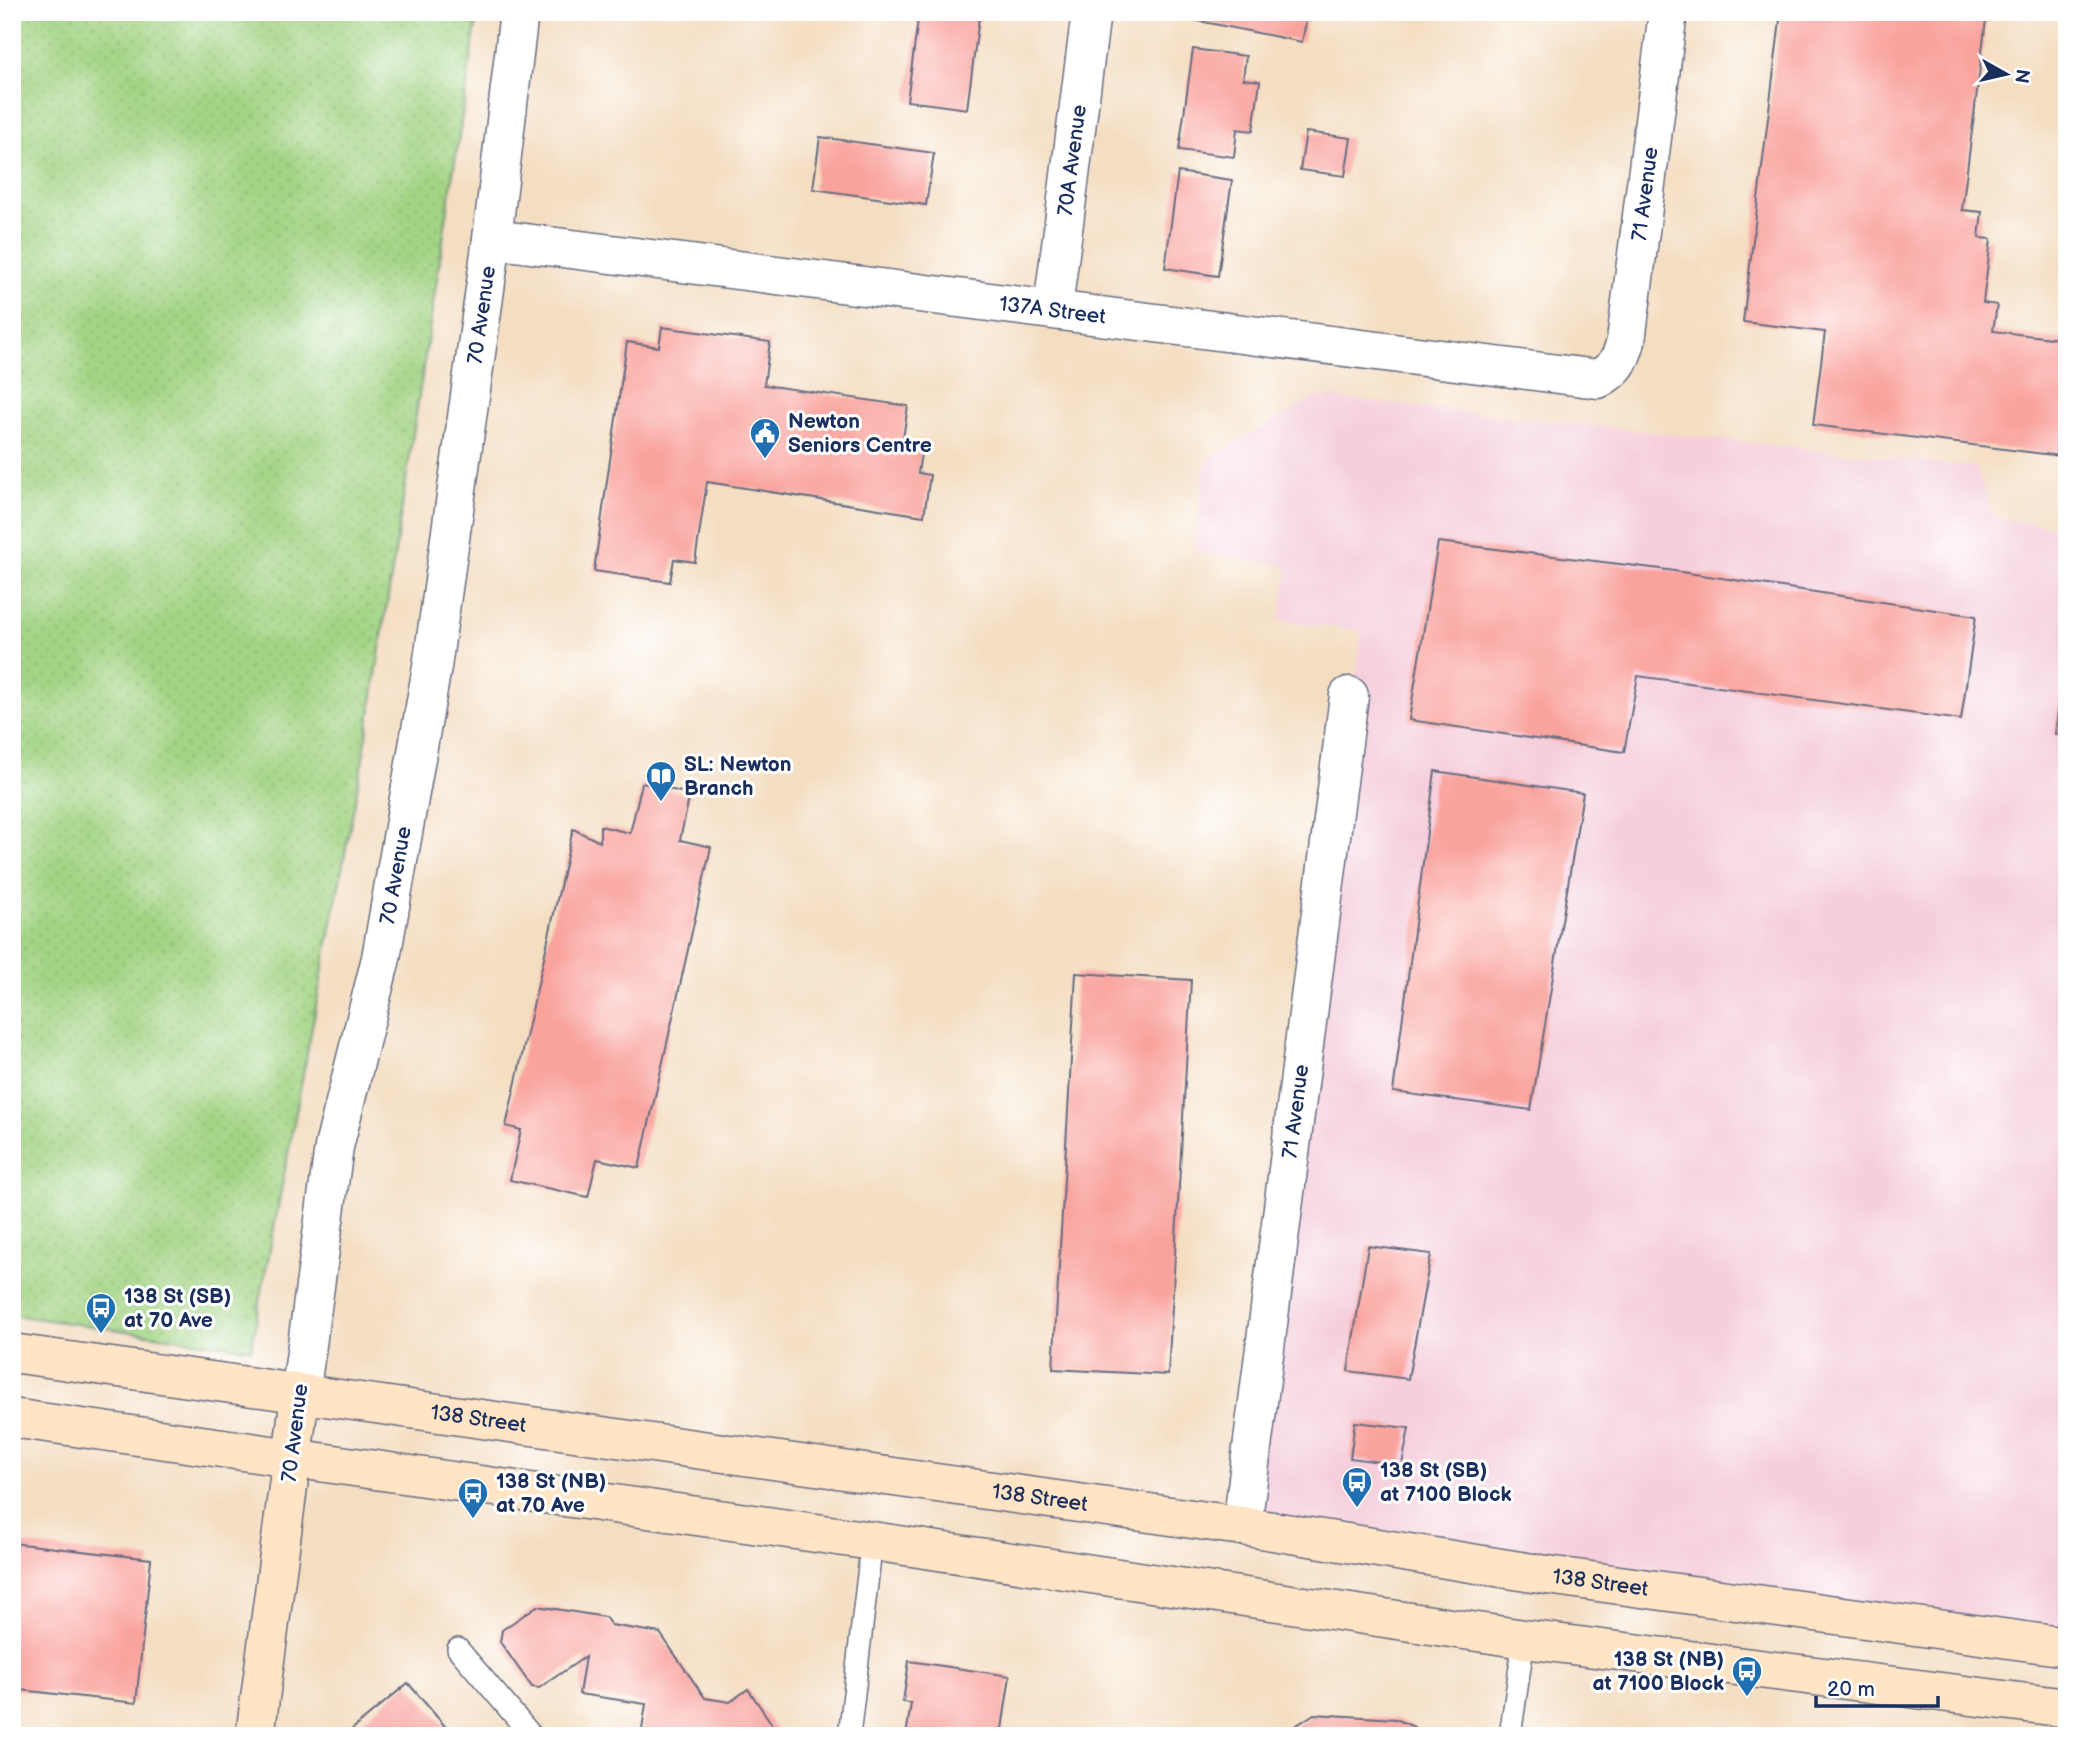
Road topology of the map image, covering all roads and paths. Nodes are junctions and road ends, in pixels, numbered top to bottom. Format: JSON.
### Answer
{"nodes":[{"id":1,"x":519,"y":12,"type":"edge"},
{"id":2,"x":1091,"y":12,"type":"edge"},
{"id":3,"x":1668,"y":12,"type":"edge"},
{"id":4,"x":492,"y":239,"type":"junction"},
{"id":5,"x":1053,"y":308,"type":"junction"},
{"id":6,"x":1613,"y":371,"type":"joint"},
{"id":7,"x":1349,"y":696,"type":"dead end"},
{"id":8,"x":12,"y":1353,"type":"edge"},
{"id":9,"x":300,"y":1395,"type":"junction"},
{"id":10,"x":12,"y":1418,"type":"edge"},
{"id":11,"x":292,"y":1459,"type":"junction"},
{"id":12,"x":1242,"y":1526,"type":"junction"},
{"id":13,"x":872,"y":1541,"type":"junction"},
{"id":14,"x":1524,"y":1639,"type":"junction"},
{"id":15,"x":2067,"y":1647,"type":"edge"},
{"id":16,"x":458,"y":1649,"type":"dead end"},
{"id":17,"x":2067,"y":1708,"type":"edge"},
{"id":18,"x":255,"y":1736,"type":"edge"},
{"id":19,"x":532,"y":1736,"type":"edge"},
{"id":20,"x":849,"y":1736,"type":"edge"},
{"id":21,"x":1510,"y":1736,"type":"edge"}],
"edges":[{"from":1,"to":4,"type":"street","name":"70 Avenue"},
{"from":2,"to":5,"type":"street","name":"70A Avenue"},
{"from":3,"to":6,"type":"street","name":"71 Avenue"},
{"from":4,"to":5,"type":"street","name":"137A Street"},
{"from":4,"to":9,"type":"street","name":"70 Avenue"},
{"from":5,"to":6,"type":"street","name":"137A Street"},
{"from":7,"to":12,"type":"street","name":"71 Avenue"},
{"from":8,"to":9,"type":"main road","name":"138 Street"},
{"from":9,"to":11,"type":"main road","name":"70 Avenue"},
{"from":9,"to":12,"type":"main road","name":"138 Street"},
{"from":10,"to":11,"type":"main road"},
{"from":11,"to":13,"type":"main road"},
{"from":11,"to":18,"type":"main road","name":"70 Avenue"},
{"from":12,"to":15,"type":"main road","name":"138 Street"},
{"from":13,"to":14,"type":"main road"},
{"from":13,"to":20,"type":"lane"},
{"from":14,"to":17,"type":"main road"},
{"from":14,"to":21,"type":"lane"},
{"from":16,"to":19,"type":"lane"}]}
